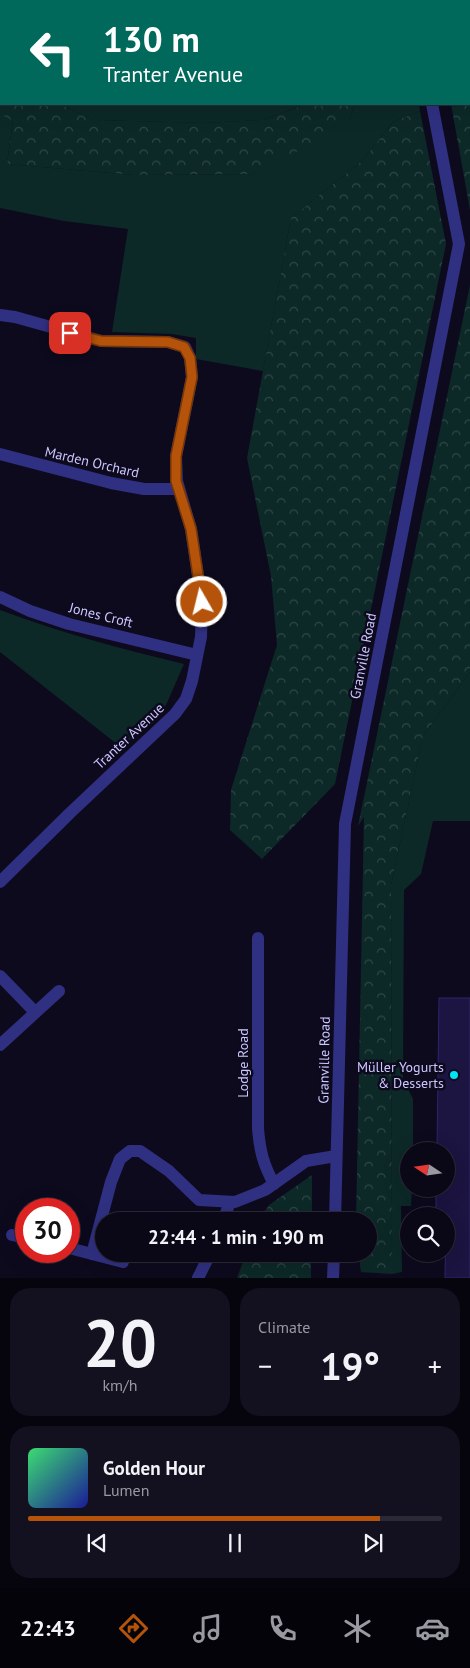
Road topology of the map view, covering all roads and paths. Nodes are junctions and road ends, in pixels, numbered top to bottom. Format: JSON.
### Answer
{"nodes":[{"id":1,"x":432,"y":105,"type":"edge"},
{"id":2,"x":0,"y":315,"type":"edge"},
{"id":3,"x":0,"y":454,"type":"edge"},
{"id":4,"x":179,"y":490,"type":"junction"},
{"id":5,"x":0,"y":598,"type":"edge"},
{"id":6,"x":197,"y":655,"type":"junction"},
{"id":7,"x":0,"y":882,"type":"edge"},
{"id":8,"x":258,"y":938,"type":"dead end"},
{"id":9,"x":0,"y":976,"type":"edge"},
{"id":10,"x":59,"y":991,"type":"dead end"},
{"id":11,"x":35,"y":1012,"type":"junction"},
{"id":12,"x":0,"y":1045,"type":"edge"},
{"id":13,"x":336,"y":1156,"type":"junction"},
{"id":14,"x":274,"y":1184,"type":"junction"},
{"id":15,"x":230,"y":1202,"type":"junction"},
{"id":16,"x":226,"y":1212,"type":"edge"},
{"id":17,"x":335,"y":1212,"type":"edge"},
{"id":18,"x":12,"y":1235,"type":"dead end"},
{"id":19,"x":15,"y":1236,"type":"edge"},
{"id":20,"x":80,"y":1251,"type":"edge"},
{"id":21,"x":92,"y":1254,"type":"junction"},
{"id":22,"x":95,"y":1255,"type":"edge"},
{"id":23,"x":206,"y":1262,"type":"edge"},
{"id":24,"x":334,"y":1262,"type":"edge"},
{"id":25,"x":198,"y":1278,"type":"edge"},
{"id":26,"x":334,"y":1278,"type":"edge"}],
"edges":[{"from":1,"to":13,"type":"street","name":"Granville Road"},
{"from":2,"to":4,"type":"street","name":"Tranter Avenue"},
{"from":3,"to":4,"type":"street","name":"Marden Orchard"},
{"from":4,"to":6,"type":"street","name":"Tranter Avenue"},
{"from":5,"to":6,"type":"street","name":"Jones Croft"},
{"from":6,"to":7,"type":"street","name":"Tranter Avenue"},
{"from":8,"to":14,"type":"street","name":"Lodge Road"},
{"from":9,"to":11,"type":"street"},
{"from":10,"to":11,"type":"street"},
{"from":11,"to":12,"type":"street"},
{"from":13,"to":14,"type":"street"},
{"from":13,"to":17,"type":"street","name":"Granville Road"},
{"from":14,"to":15,"type":"street"},
{"from":15,"to":16,"type":"street"},
{"from":15,"to":21,"type":"street"},
{"from":18,"to":19,"type":"street"},
{"from":20,"to":21,"type":"street"},
{"from":21,"to":22,"type":"street"},
{"from":23,"to":25,"type":"street"},
{"from":24,"to":26,"type":"street"}]}
